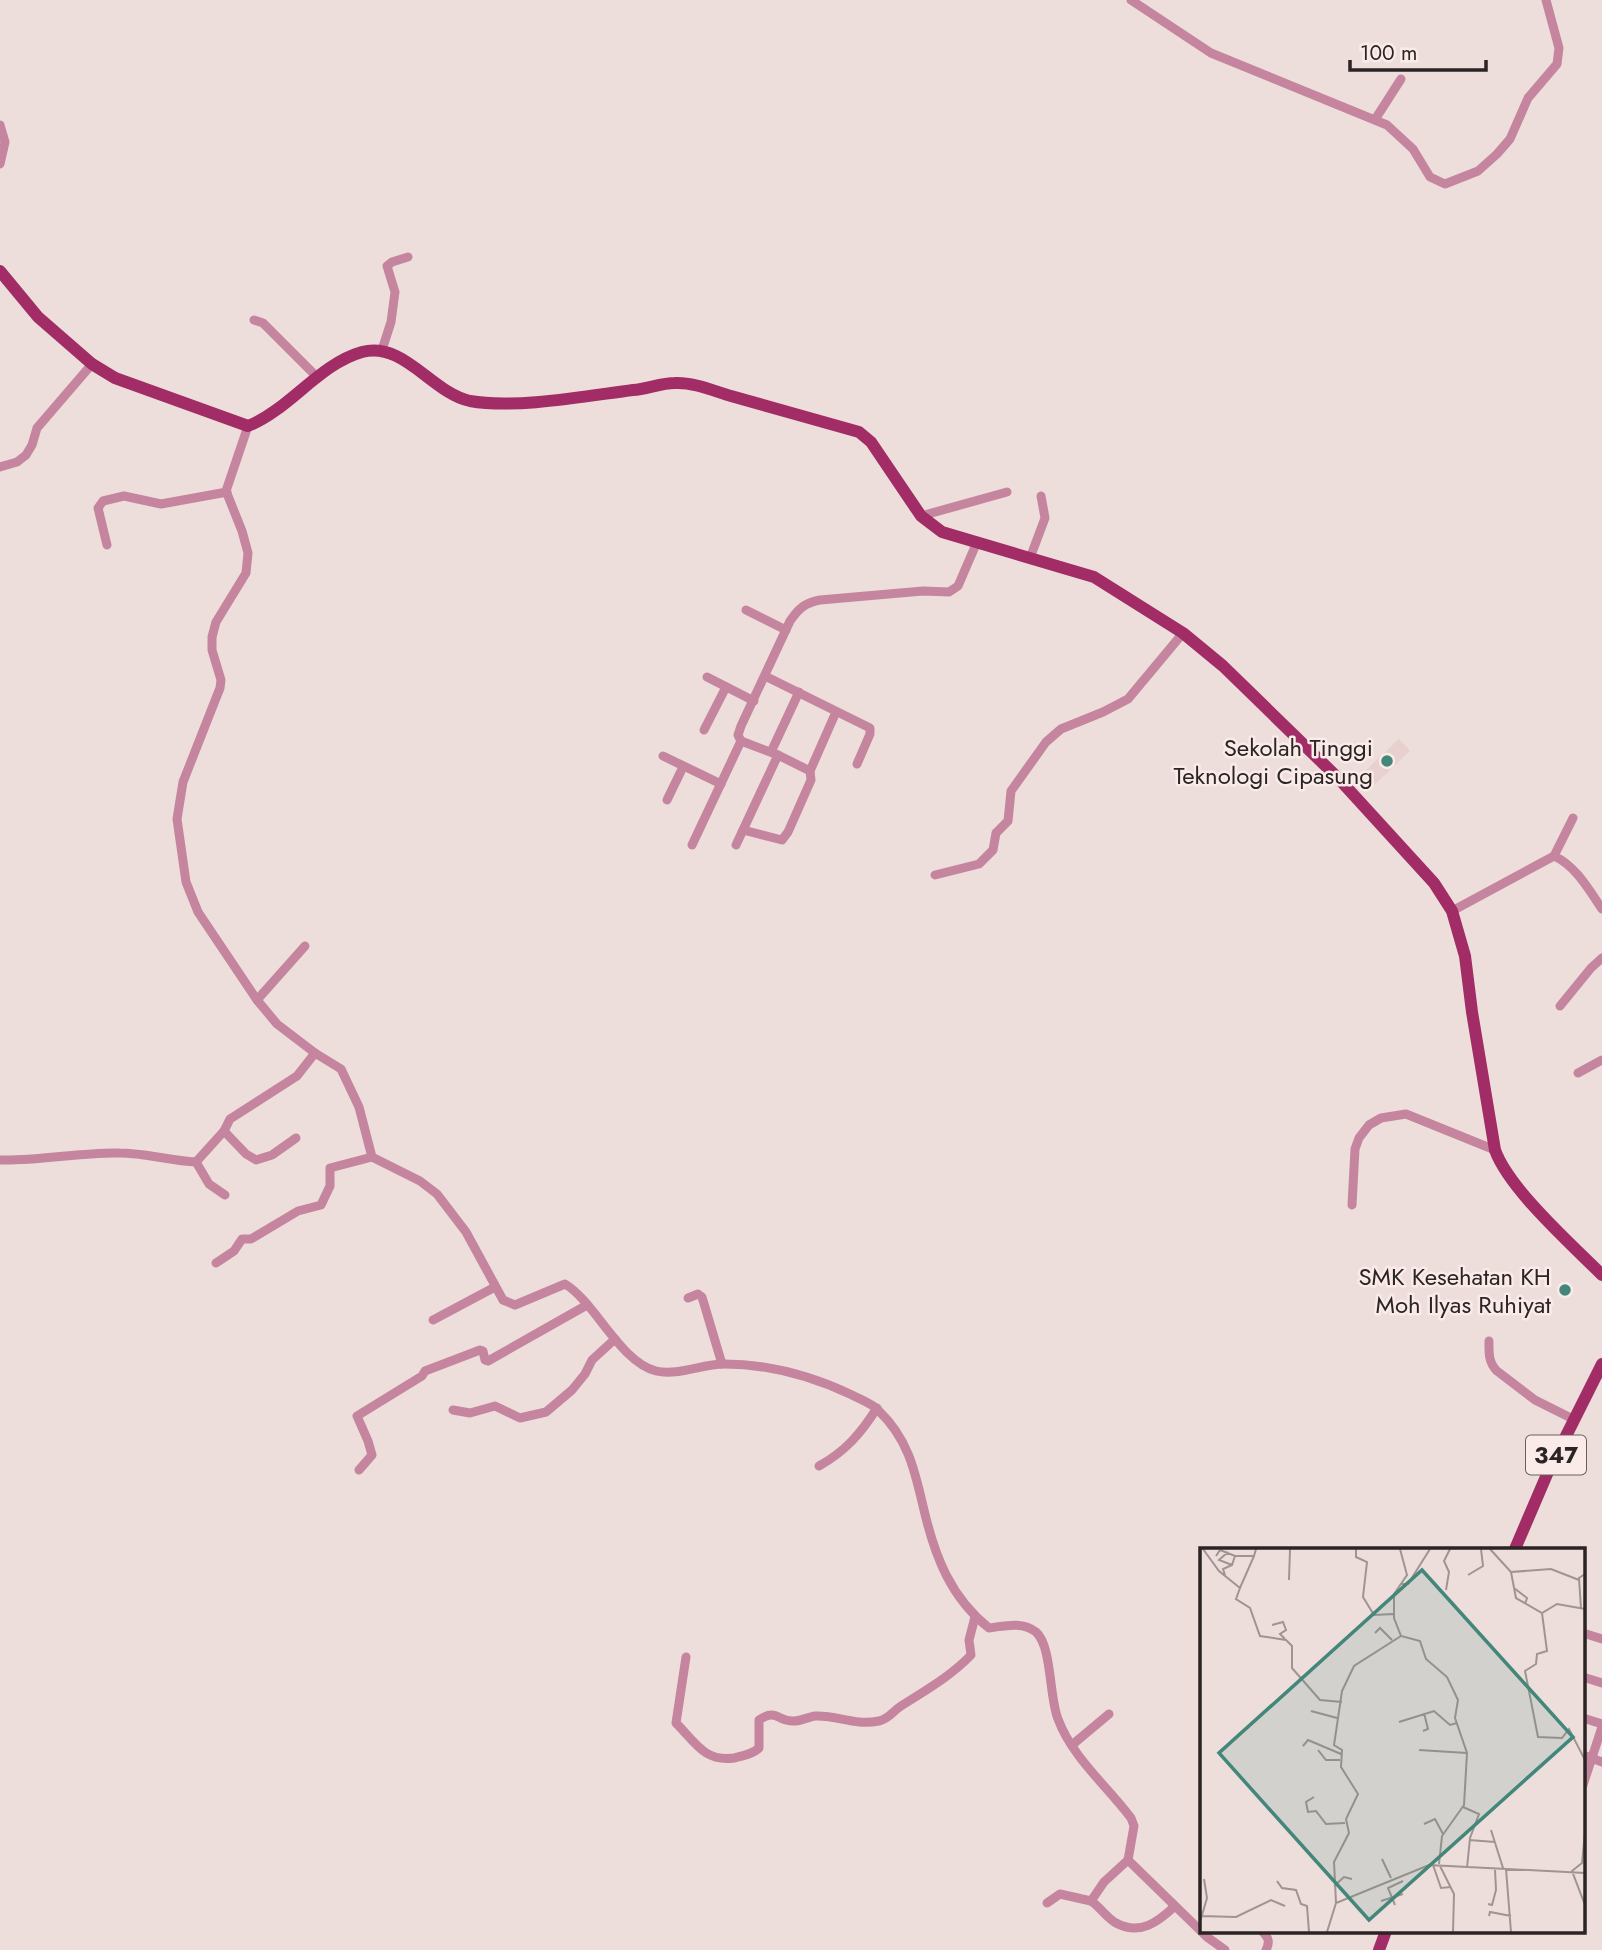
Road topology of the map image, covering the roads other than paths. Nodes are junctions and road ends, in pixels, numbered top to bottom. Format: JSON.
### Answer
{"nodes":[{"id":1,"x":1131,"y":0,"type":"edge"},
{"id":2,"x":1545,"y":0,"type":"edge"},
{"id":3,"x":1401,"y":79,"type":"dead end"},
{"id":4,"x":1376,"y":118,"type":"junction"},
{"id":5,"x":0,"y":125,"type":"edge"},
{"id":6,"x":0,"y":164,"type":"edge"},
{"id":7,"x":408,"y":257,"type":"dead end"},
{"id":8,"x":0,"y":271,"type":"edge"},
{"id":9,"x":254,"y":320,"type":"dead end"},
{"id":10,"x":382,"y":350,"type":"junction"},
{"id":11,"x":92,"y":364,"type":"junction"},
{"id":12,"x":318,"y":378,"type":"junction"},
{"id":13,"x":247,"y":426,"type":"junction"},
{"id":14,"x":0,"y":467,"type":"edge"},
{"id":15,"x":227,"y":492,"type":"junction"},
{"id":16,"x":1007,"y":492,"type":"dead end"},
{"id":17,"x":1041,"y":496,"type":"dead end"},
{"id":18,"x":921,"y":516,"type":"junction"},
{"id":19,"x":976,"y":542,"type":"junction"},
{"id":20,"x":107,"y":545,"type":"dead end"},
{"id":21,"x":1030,"y":558,"type":"junction"},
{"id":22,"x":746,"y":610,"type":"dead end"},
{"id":23,"x":786,"y":630,"type":"junction"},
{"id":24,"x":1183,"y":633,"type":"junction"},
{"id":25,"x":765,"y":676,"type":"junction"},
{"id":26,"x":707,"y":677,"type":"dead end"},
{"id":27,"x":726,"y":687,"type":"junction"},
{"id":28,"x":799,"y":692,"type":"junction"},
{"id":29,"x":754,"y":701,"type":"junction"},
{"id":30,"x":836,"y":712,"type":"junction"},
{"id":31,"x":704,"y":730,"type":"dead end"},
{"id":32,"x":741,"y":741,"type":"junction"},
{"id":33,"x":774,"y":754,"type":"junction"},
{"id":34,"x":663,"y":756,"type":"dead end"},
{"id":35,"x":857,"y":764,"type":"dead end"},
{"id":36,"x":683,"y":767,"type":"junction"},
{"id":37,"x":810,"y":771,"type":"junction"},
{"id":38,"x":721,"y":784,"type":"junction"},
{"id":39,"x":667,"y":800,"type":"dead end"},
{"id":40,"x":1573,"y":818,"type":"dead end"},
{"id":41,"x":743,"y":830,"type":"junction"},
{"id":42,"x":692,"y":845,"type":"dead end"},
{"id":43,"x":736,"y":845,"type":"dead end"},
{"id":44,"x":1554,"y":856,"type":"junction"},
{"id":45,"x":934,"y":875,"type":"dead end"},
{"id":46,"x":1602,"y":909,"type":"edge"},
{"id":47,"x":1452,"y":911,"type":"junction"},
{"id":48,"x":305,"y":946,"type":"dead end"},
{"id":49,"x":1602,"y":958,"type":"edge"},
{"id":50,"x":257,"y":1000,"type":"junction"},
{"id":51,"x":1560,"y":1006,"type":"dead end"},
{"id":52,"x":314,"y":1053,"type":"junction"},
{"id":53,"x":1602,"y":1060,"type":"edge"},
{"id":54,"x":1578,"y":1073,"type":"dead end"},
{"id":55,"x":224,"y":1131,"type":"junction"},
{"id":56,"x":296,"y":1138,"type":"dead end"},
{"id":57,"x":1495,"y":1150,"type":"junction"},
{"id":58,"x":372,"y":1157,"type":"junction"},
{"id":59,"x":0,"y":1160,"type":"edge"},
{"id":60,"x":196,"y":1162,"type":"junction"},
{"id":61,"x":225,"y":1195,"type":"dead end"},
{"id":62,"x":1352,"y":1205,"type":"dead end"},
{"id":63,"x":216,"y":1263,"type":"dead end"},
{"id":64,"x":1602,"y":1275,"type":"edge"},
{"id":65,"x":495,"y":1287,"type":"junction"},
{"id":66,"x":688,"y":1298,"type":"dead end"},
{"id":67,"x":587,"y":1305,"type":"junction"},
{"id":68,"x":433,"y":1320,"type":"dead end"},
{"id":69,"x":615,"y":1339,"type":"junction"},
{"id":70,"x":1489,"y":1340,"type":"dead end"},
{"id":71,"x":722,"y":1364,"type":"junction"},
{"id":72,"x":1602,"y":1364,"type":"edge"},
{"id":73,"x":877,"y":1408,"type":"junction"},
{"id":74,"x":453,"y":1410,"type":"dead end"},
{"id":75,"x":1573,"y":1419,"type":"junction"},
{"id":76,"x":820,"y":1466,"type":"dead end"},
{"id":77,"x":359,"y":1470,"type":"dead end"},
{"id":78,"x":1516,"y":1548,"type":"edge"},
{"id":79,"x":975,"y":1616,"type":"junction"},
{"id":80,"x":686,"y":1657,"type":"dead end"},
{"id":81,"x":1584,"y":1677,"type":"edge"},
{"id":82,"x":1602,"y":1683,"type":"edge"},
{"id":83,"x":1109,"y":1714,"type":"dead end"},
{"id":84,"x":1584,"y":1718,"type":"edge"},
{"id":85,"x":1602,"y":1726,"type":"edge"},
{"id":86,"x":1072,"y":1745,"type":"junction"},
{"id":87,"x":1587,"y":1757,"type":"edge"},
{"id":88,"x":1602,"y":1762,"type":"edge"},
{"id":89,"x":1584,"y":1778,"type":"edge"},
{"id":90,"x":1128,"y":1860,"type":"junction"},
{"id":91,"x":1091,"y":1901,"type":"junction"},
{"id":92,"x":1047,"y":1903,"type":"dead end"},
{"id":93,"x":1175,"y":1906,"type":"junction"},
{"id":94,"x":1200,"y":1930,"type":"edge"},
{"id":95,"x":1202,"y":1932,"type":"edge"},
{"id":96,"x":1263,"y":1932,"type":"edge"},
{"id":97,"x":1386,"y":1932,"type":"edge"},
{"id":98,"x":1224,"y":1950,"type":"edge"},
{"id":99,"x":1266,"y":1950,"type":"edge"},
{"id":100,"x":1379,"y":1950,"type":"edge"}],
"edges":[{"from":1,"to":4,"type":"street"},
{"from":2,"to":4,"type":"street"},
{"from":3,"to":4,"type":"street"},
{"from":5,"to":6,"type":"street"},
{"from":7,"to":10,"type":"street"},
{"from":8,"to":11,"type":"main road"},
{"from":9,"to":12,"type":"street"},
{"from":10,"to":12,"type":"main road"},
{"from":10,"to":18,"type":"main road"},
{"from":11,"to":13,"type":"main road"},
{"from":11,"to":14,"type":"street"},
{"from":12,"to":13,"type":"main road"},
{"from":13,"to":15,"type":"street"},
{"from":15,"to":20,"type":"street"},
{"from":15,"to":50,"type":"street"},
{"from":16,"to":18,"type":"street"},
{"from":17,"to":21,"type":"street"},
{"from":18,"to":19,"type":"main road"},
{"from":19,"to":21,"type":"main road"},
{"from":19,"to":23,"type":"street"},
{"from":21,"to":24,"type":"main road"},
{"from":22,"to":23,"type":"street"},
{"from":23,"to":25,"type":"street"},
{"from":24,"to":45,"type":"street"},
{"from":24,"to":47,"type":"main road"},
{"from":25,"to":28,"type":"street"},
{"from":25,"to":29,"type":"street"},
{"from":26,"to":27,"type":"street"},
{"from":27,"to":29,"type":"street"},
{"from":27,"to":31,"type":"street"},
{"from":28,"to":30,"type":"street"},
{"from":28,"to":33,"type":"street"},
{"from":29,"to":32,"type":"street"},
{"from":30,"to":35,"type":"street"},
{"from":30,"to":37,"type":"street"},
{"from":32,"to":33,"type":"street"},
{"from":32,"to":38,"type":"street"},
{"from":33,"to":37,"type":"street"},
{"from":33,"to":41,"type":"street"},
{"from":34,"to":36,"type":"street"},
{"from":36,"to":38,"type":"street"},
{"from":36,"to":39,"type":"street"},
{"from":37,"to":41,"type":"street"},
{"from":38,"to":42,"type":"street"},
{"from":40,"to":44,"type":"street"},
{"from":41,"to":43,"type":"street"},
{"from":44,"to":46,"type":"street"},
{"from":44,"to":47,"type":"street"},
{"from":47,"to":57,"type":"main road"},
{"from":48,"to":50,"type":"street"},
{"from":49,"to":51,"type":"street"},
{"from":50,"to":52,"type":"street"},
{"from":52,"to":55,"type":"street"},
{"from":52,"to":58,"type":"street"},
{"from":53,"to":54,"type":"street"},
{"from":55,"to":56,"type":"street"},
{"from":55,"to":60,"type":"street"},
{"from":57,"to":62,"type":"street"},
{"from":57,"to":64,"type":"main road"},
{"from":58,"to":63,"type":"street"},
{"from":58,"to":65,"type":"street"},
{"from":59,"to":60,"type":"street"},
{"from":60,"to":61,"type":"street"},
{"from":65,"to":67,"type":"street"},
{"from":65,"to":68,"type":"street"},
{"from":66,"to":71,"type":"street"},
{"from":67,"to":69,"type":"street"},
{"from":67,"to":77,"type":"street"},
{"from":69,"to":71,"type":"street"},
{"from":69,"to":74,"type":"street"},
{"from":70,"to":75,"type":"street"},
{"from":71,"to":73,"type":"street"},
{"from":72,"to":75,"type":"main road","number":"347"},
{"from":73,"to":76,"type":"street"},
{"from":73,"to":79,"type":"street"},
{"from":75,"to":78,"type":"main road","number":"347"},
{"from":79,"to":80,"type":"street"},
{"from":79,"to":86,"type":"street"},
{"from":81,"to":82,"type":"street"},
{"from":83,"to":86,"type":"street"},
{"from":84,"to":85,"type":"street"},
{"from":85,"to":87,"type":"street"},
{"from":86,"to":90,"type":"street"},
{"from":87,"to":88,"type":"street"},
{"from":87,"to":89,"type":"street"},
{"from":90,"to":91,"type":"street"},
{"from":90,"to":93,"type":"street"},
{"from":91,"to":92,"type":"street"},
{"from":91,"to":93,"type":"street"},
{"from":93,"to":94,"type":"street"},
{"from":95,"to":98,"type":"street"},
{"from":96,"to":99,"type":"street"},
{"from":97,"to":100,"type":"main road"}]}
